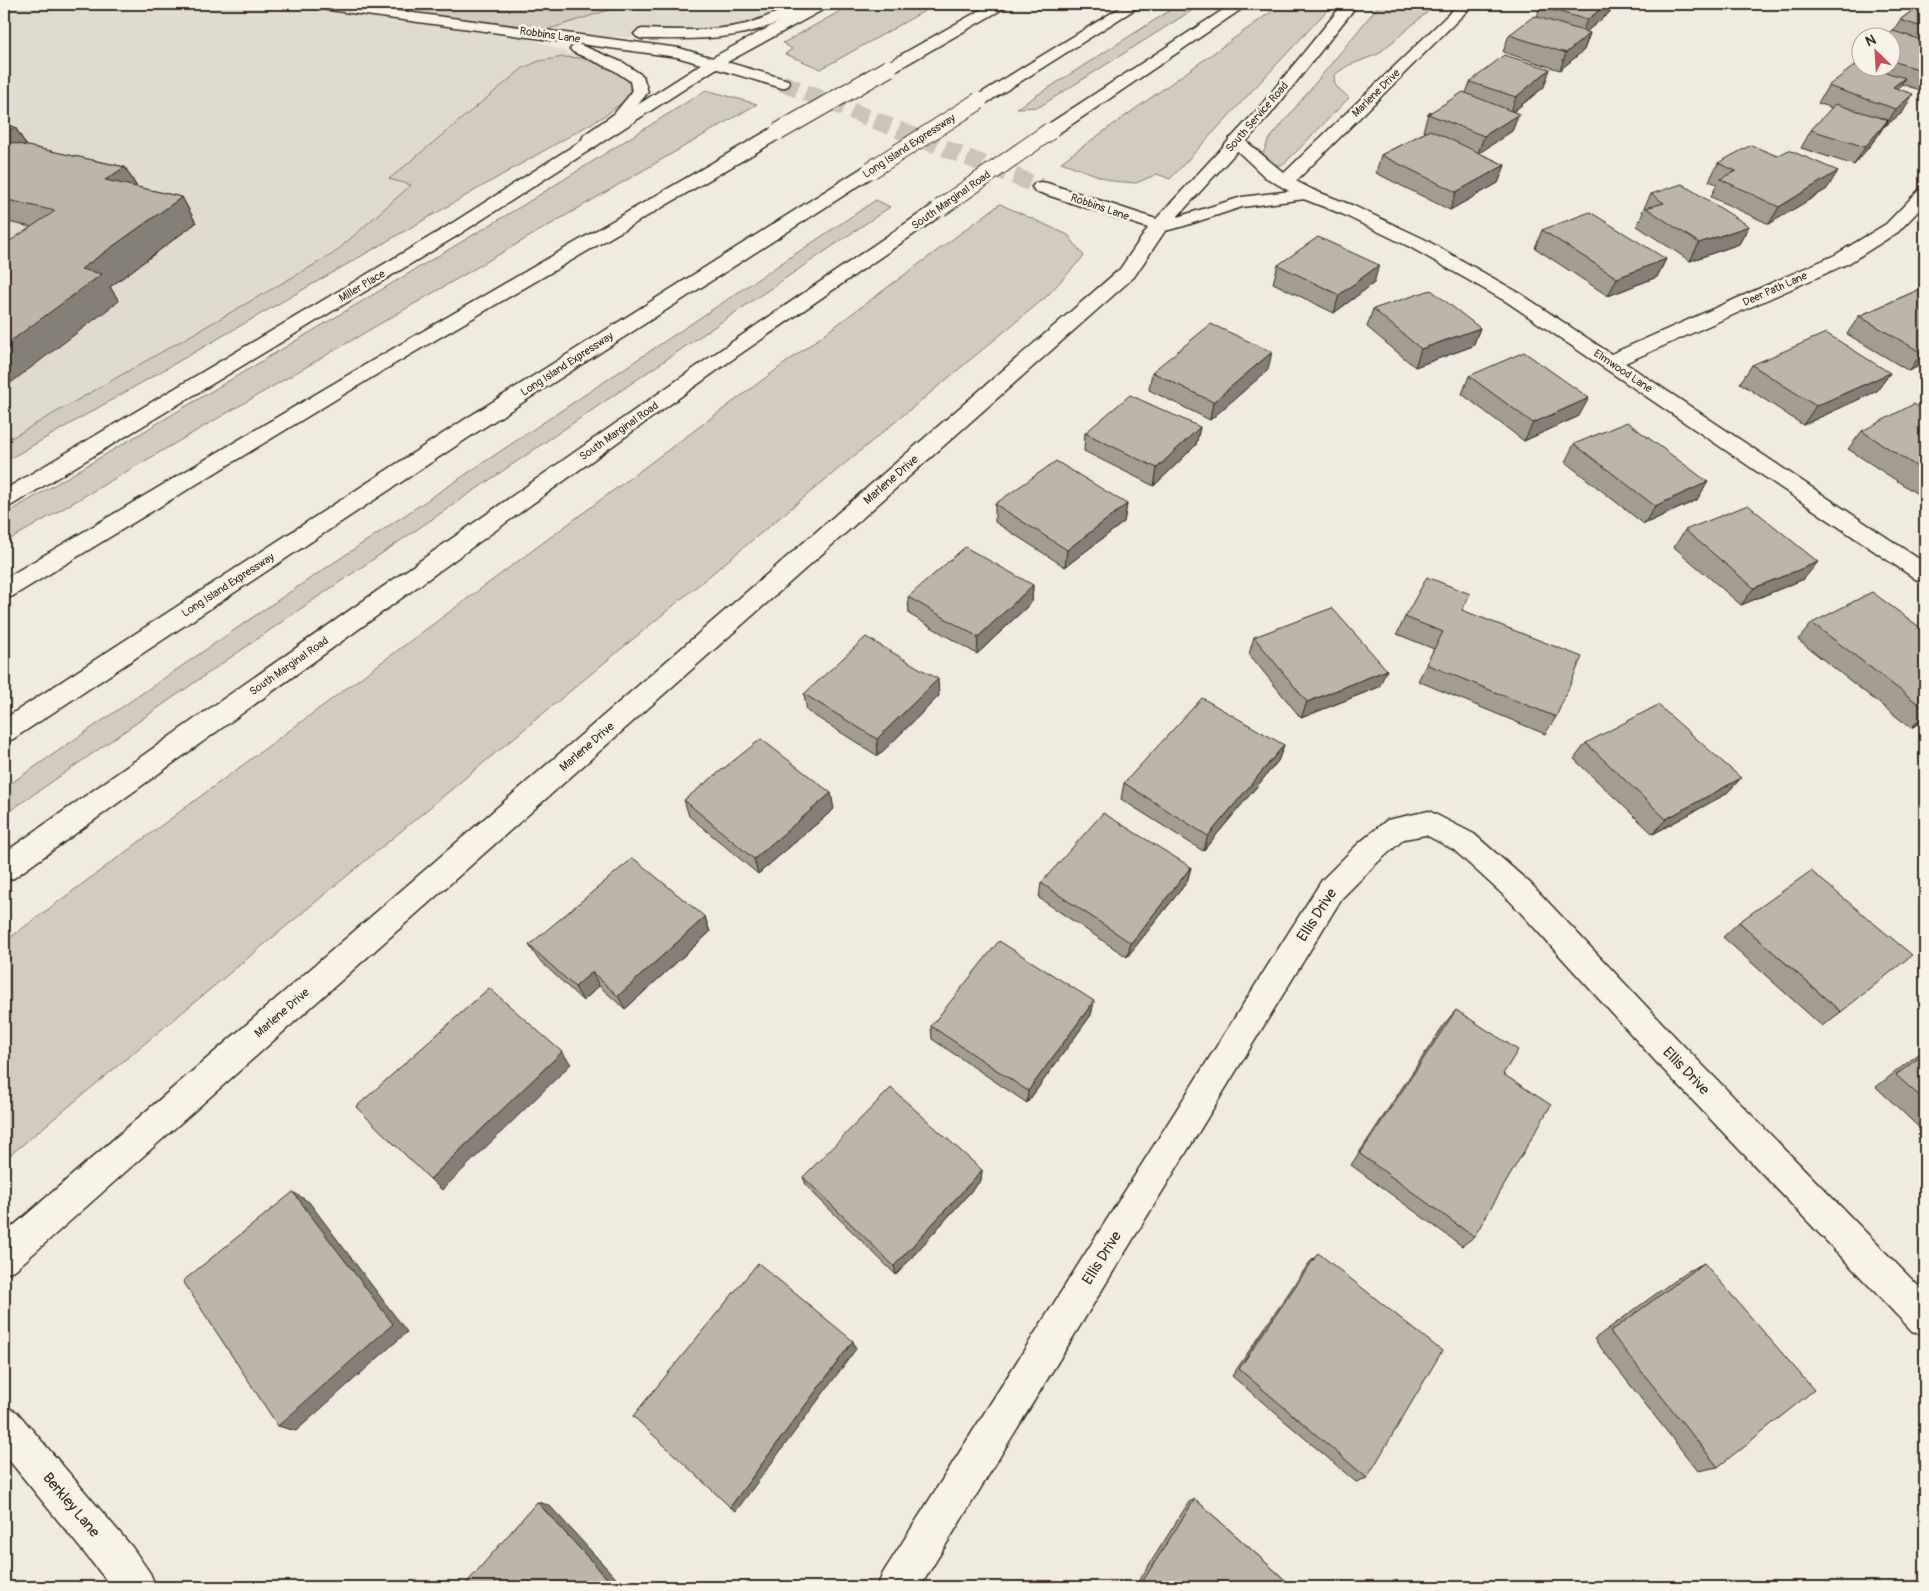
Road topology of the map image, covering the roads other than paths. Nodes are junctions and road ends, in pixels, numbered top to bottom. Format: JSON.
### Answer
{"nodes":[{"id":1,"x":314,"y":4,"type":"edge"},
{"id":2,"x":808,"y":4,"type":"edge"},
{"id":3,"x":823,"y":4,"type":"edge"},
{"id":4,"x":1001,"y":4,"type":"edge"},
{"id":5,"x":1136,"y":4,"type":"edge"},
{"id":6,"x":1242,"y":4,"type":"edge"},
{"id":7,"x":1350,"y":4,"type":"edge"},
{"id":8,"x":1467,"y":4,"type":"edge"},
{"id":9,"x":987,"y":9,"type":"edge"},
{"id":10,"x":538,"y":33,"type":"junction"},
{"id":11,"x":714,"y":63,"type":"junction"},
{"id":12,"x":782,"y":83,"type":"tunnel mouth"},
{"id":13,"x":1236,"y":142,"type":"junction"},
{"id":14,"x":541,"y":175,"type":"junction"},
{"id":15,"x":1286,"y":181,"type":"junction"},
{"id":16,"x":1041,"y":187,"type":"tunnel mouth"},
{"id":17,"x":1306,"y":194,"type":"junction"},
{"id":18,"x":1925,"y":194,"type":"edge"},
{"id":19,"x":1159,"y":226,"type":"junction"},
{"id":20,"x":1610,"y":362,"type":"junction"},
{"id":21,"x":4,"y":500,"type":"edge"},
{"id":22,"x":1925,"y":574,"type":"edge"},
{"id":23,"x":4,"y":590,"type":"edge"},
{"id":24,"x":4,"y":732,"type":"edge"},
{"id":25,"x":4,"y":869,"type":"edge"},
{"id":26,"x":4,"y":1257,"type":"edge"},
{"id":27,"x":1925,"y":1318,"type":"edge"},
{"id":28,"x":4,"y":1425,"type":"edge"},
{"id":29,"x":136,"y":1587,"type":"edge"},
{"id":30,"x":897,"y":1587,"type":"edge"}],
"edges":[{"from":1,"to":10,"type":"main road","name":"Robbins Lane"},
{"from":2,"to":10,"type":"main road"},
{"from":3,"to":11,"type":"main road","name":"Miller Place"},
{"from":4,"to":9,"type":"main road"},
{"from":5,"to":24,"type":"main road","name":"Long Island Expressway","bridge":true},
{"from":6,"to":25,"type":"main road","name":"South Marginal Road","bridge":true},
{"from":7,"to":13,"type":"main road","name":"South Service Road"},
{"from":8,"to":15,"type":"main road","name":"Marlene Drive"},
{"from":9,"to":23,"type":"main road","bridge":true},
{"from":10,"to":11,"type":"main road","name":"Robbins Lane"},
{"from":10,"to":14,"type":"main road"},
{"from":11,"to":12,"type":"main road","name":"Robbins Lane"},
{"from":11,"to":14,"type":"main road","name":"Miller Place"},
{"from":13,"to":15,"type":"main road"},
{"from":13,"to":19,"type":"main road","name":"South Service Road"},
{"from":14,"to":21,"type":"main road","name":"Miller Place"},
{"from":15,"to":17,"type":"main road"},
{"from":16,"to":19,"type":"main road","name":"Robbins Lane"},
{"from":17,"to":19,"type":"main road"},
{"from":17,"to":20,"type":"main road","name":"Elmwood Lane"},
{"from":18,"to":20,"type":"main road","name":"Deer Path Lane"},
{"from":19,"to":26,"type":"main road","name":"Marlene Drive"},
{"from":20,"to":22,"type":"main road","name":"Elmwood Lane"},
{"from":27,"to":30,"type":"main road","name":"Ellis Drive"},
{"from":28,"to":29,"type":"main road","name":"Berkley Lane"}]}
